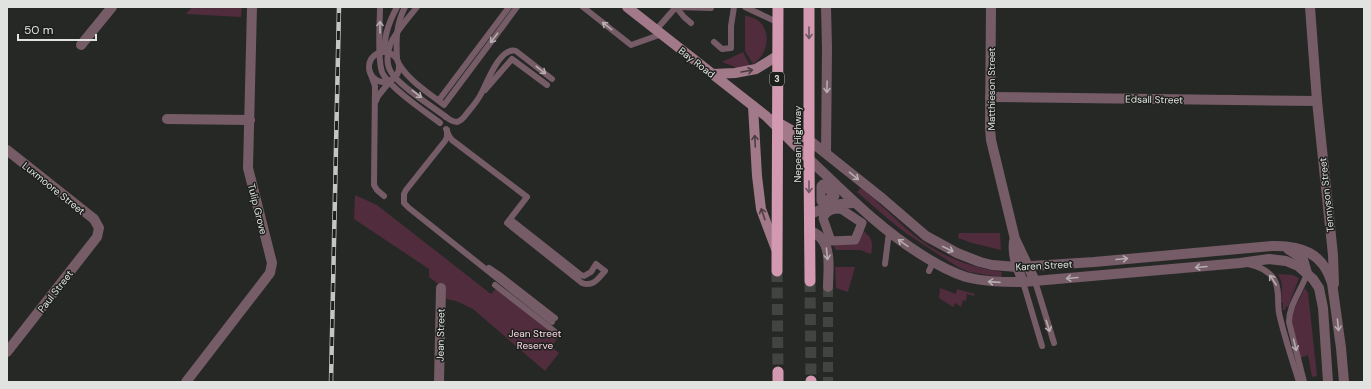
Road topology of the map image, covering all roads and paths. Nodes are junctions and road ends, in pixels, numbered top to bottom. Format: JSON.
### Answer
{"nodes":[{"id":1,"x":112,"y":7,"type":"edge"},
{"id":2,"x":252,"y":7,"type":"edge"},
{"id":3,"x":380,"y":7,"type":"edge"},
{"id":4,"x":397,"y":7,"type":"edge"},
{"id":5,"x":405,"y":7,"type":"edge"},
{"id":6,"x":417,"y":7,"type":"edge"},
{"id":7,"x":509,"y":7,"type":"edge"},
{"id":8,"x":517,"y":7,"type":"edge"},
{"id":9,"x":583,"y":7,"type":"edge"},
{"id":10,"x":628,"y":7,"type":"edge"},
{"id":11,"x":676,"y":7,"type":"edge"},
{"id":12,"x":711,"y":7,"type":"edge"},
{"id":13,"x":734,"y":7,"type":"edge"},
{"id":14,"x":745,"y":7,"type":"edge"},
{"id":15,"x":778,"y":7,"type":"edge"},
{"id":16,"x":809,"y":7,"type":"edge"},
{"id":17,"x":826,"y":7,"type":"edge"},
{"id":18,"x":991,"y":7,"type":"edge"},
{"id":19,"x":1310,"y":7,"type":"edge"},
{"id":20,"x":778,"y":22,"type":"junction"},
{"id":21,"x":691,"y":24,"type":"dead end"},
{"id":22,"x":659,"y":32,"type":"junction"},
{"id":23,"x":714,"y":42,"type":"dead end"},
{"id":24,"x":81,"y":45,"type":"dead end"},
{"id":25,"x":385,"y":52,"type":"junction"},
{"id":26,"x":777,"y":56,"type":"junction"},
{"id":27,"x":398,"y":62,"type":"junction"},
{"id":28,"x":466,"y":70,"type":"junction"},
{"id":29,"x":370,"y":72,"type":"junction"},
{"id":30,"x":713,"y":74,"type":"junction"},
{"id":31,"x":393,"y":79,"type":"junction"},
{"id":32,"x":552,"y":79,"type":"dead end"},
{"id":33,"x":414,"y":80,"type":"junction"},
{"id":34,"x":547,"y":85,"type":"dead end"},
{"id":35,"x":482,"y":92,"type":"junction"},
{"id":36,"x":990,"y":97,"type":"junction"},
{"id":37,"x":439,"y":100,"type":"junction"},
{"id":38,"x":1317,"y":101,"type":"junction"},
{"id":39,"x":374,"y":106,"type":"junction"},
{"id":40,"x":753,"y":106,"type":"junction"},
{"id":41,"x":167,"y":119,"type":"dead end"},
{"id":42,"x":250,"y":120,"type":"junction"},
{"id":43,"x":777,"y":125,"type":"junction"},
{"id":44,"x":446,"y":129,"type":"junction"},
{"id":45,"x":809,"y":140,"type":"junction"},
{"id":46,"x":7,"y":150,"type":"edge"},
{"id":47,"x":826,"y":153,"type":"junction"},
{"id":48,"x":809,"y":159,"type":"junction"},
{"id":49,"x":384,"y":196,"type":"dead end"},
{"id":50,"x":855,"y":203,"type":"junction"},
{"id":51,"x":809,"y":216,"type":"junction"},
{"id":52,"x":99,"y":228,"type":"joint"},
{"id":53,"x":518,"y":229,"type":"junction"},
{"id":54,"x":809,"y":230,"type":"junction"},
{"id":55,"x":889,"y":232,"type":"junction"},
{"id":56,"x":831,"y":241,"type":"joint"},
{"id":57,"x":1278,"y":246,"type":"junction"},
{"id":58,"x":776,"y":250,"type":"junction"},
{"id":59,"x":1240,"y":263,"type":"junction"},
{"id":60,"x":885,"y":264,"type":"dead end"},
{"id":61,"x":1022,"y":266,"type":"junction"},
{"id":62,"x":777,"y":271,"type":"tunnel mouth"},
{"id":63,"x":1307,"y":272,"type":"junction"},
{"id":64,"x":498,"y":280,"type":"junction"},
{"id":65,"x":810,"y":281,"type":"tunnel mouth"},
{"id":66,"x":1035,"y":281,"type":"junction"},
{"id":67,"x":1023,"y":282,"type":"junction"},
{"id":68,"x":828,"y":287,"type":"tunnel mouth"},
{"id":69,"x":441,"y":288,"type":"dead end"},
{"id":70,"x":1334,"y":290,"type":"junction"},
{"id":71,"x":553,"y":320,"type":"dead end"},
{"id":72,"x":558,"y":334,"type":"dead end"},
{"id":73,"x":1054,"y":343,"type":"dead end"},
{"id":74,"x":1042,"y":346,"type":"dead end"},
{"id":75,"x":7,"y":352,"type":"edge"},
{"id":76,"x":186,"y":382,"type":"edge"},
{"id":77,"x":439,"y":382,"type":"edge"},
{"id":78,"x":1299,"y":382,"type":"edge"},
{"id":79,"x":1304,"y":382,"type":"edge"},
{"id":80,"x":1328,"y":382,"type":"edge"},
{"id":81,"x":1344,"y":382,"type":"edge"}],
"edges":[{"from":1,"to":24,"type":"street"},
{"from":2,"to":42,"type":"street","name":"Tulip Grove"},
{"from":44,"to":3,"type":"lane","one_way":true,"bridge":true},
{"from":4,"to":25,"type":"lane"},
{"from":5,"to":27,"type":"lane"},
{"from":6,"to":35,"type":"lane","one_way":true,"bridge":true},
{"from":7,"to":28,"type":"lane"},
{"from":8,"to":28,"type":"lane","one_way":true},
{"from":22,"to":9,"type":"lane","one_way":true},
{"from":10,"to":22,"type":"main road","name":"Bay Road"},
{"from":11,"to":12,"type":"lane"},
{"from":11,"to":21,"type":"lane"},
{"from":11,"to":22,"type":"lane"},
{"from":13,"to":23,"type":"lane"},
{"from":14,"to":20,"type":"lane"},
{"from":15,"to":20,"type":"highway","name":"Nepean Highway","number":"3"},
{"from":16,"to":45,"type":"highway","name":"Nepean Highway","one_way":true},
{"from":17,"to":47,"type":"street","one_way":true},
{"from":18,"to":36,"type":"street","name":"Matthieson Street"},
{"from":19,"to":38,"type":"street","name":"Tennyson Street"},
{"from":20,"to":26,"type":"highway","name":"Nepean Highway","number":"3"},
{"from":22,"to":30,"type":"main road","name":"Bay Road"},
{"from":25,"to":27,"type":"lane"},
{"from":25,"to":29,"type":"lane"},
{"from":30,"to":26,"type":"main road","one_way":true},
{"from":26,"to":43,"type":"highway","name":"Nepean Highway","number":"3"},
{"from":27,"to":31,"type":"lane"},
{"from":27,"to":33,"type":"lane"},
{"from":28,"to":37,"type":"lane"},
{"from":28,"to":37,"type":"lane"},
{"from":29,"to":31,"type":"lane"},
{"from":29,"to":39,"type":"lane"},
{"from":30,"to":40,"type":"main road","name":"Bay Road"},
{"from":31,"to":33,"type":"lane"},
{"from":31,"to":39,"type":"lane"},
{"from":35,"to":32,"type":"lane","one_way":true},
{"from":33,"to":37,"type":"lane"},
{"from":34,"to":35,"type":"lane"},
{"from":36,"to":38,"type":"street","name":"Edsall Street"},
{"from":36,"to":61,"type":"street","name":"Matthieson Street"},
{"from":38,"to":70,"type":"street","name":"Tennyson Street"},
{"from":39,"to":49,"type":"lane"},
{"from":40,"to":43,"type":"main road","name":"Bay Road"},
{"from":58,"to":40,"type":"main road","one_way":true},
{"from":41,"to":42,"type":"street"},
{"from":42,"to":76,"type":"street","name":"Tulip Grove"},
{"from":43,"to":45,"type":"main road","name":"Karen Street"},
{"from":43,"to":48,"type":"main road","name":"Bay Road"},
{"from":43,"to":58,"type":"highway","name":"Nepean Highway","number":"3"},
{"from":44,"to":53,"type":"lane"},
{"from":44,"to":64,"type":"lane"},
{"from":45,"to":47,"type":"street","name":"Karen Street"},
{"from":45,"to":48,"type":"highway","name":"Nepean Highway"},
{"from":46,"to":52,"type":"street","name":"Luxmoore Street"},
{"from":47,"to":61,"type":"street","name":"Karen Street","one_way":true},
{"from":48,"to":50,"type":"street","name":"Karen Street"},
{"from":48,"to":51,"type":"highway","name":"Nepean Highway","one_way":true},
{"from":50,"to":51,"type":"street"},
{"from":50,"to":55,"type":"street","name":"Karen Street"},
{"from":51,"to":54,"type":"highway","name":"Nepean Highway"},
{"from":52,"to":75,"type":"street","name":"Paul Street"},
{"from":53,"to":53,"type":"lane"},
{"from":54,"to":65,"type":"highway","name":"Nepean Highway"},
{"from":54,"to":68,"type":"street","one_way":true},
{"from":55,"to":60,"type":"lane"},
{"from":67,"to":55,"type":"street","name":"Karen Street","one_way":true},
{"from":56,"to":56,"type":"street"},
{"from":61,"to":57,"type":"street","name":"Karen Street","one_way":true},
{"from":57,"to":63,"type":"street"},
{"from":57,"to":70,"type":"street","name":"Karen Street"},
{"from":58,"to":62,"type":"highway","name":"Nepean Highway","number":"3"},
{"from":59,"to":63,"type":"street","name":"Karen Street"},
{"from":59,"to":66,"type":"street","name":"Karen Street","one_way":true},
{"from":78,"to":59,"type":"lane","one_way":true},
{"from":61,"to":66,"type":"street","name":"Matthieson Street"},
{"from":61,"to":67,"type":"street","name":"Matthieson Street"},
{"from":63,"to":79,"type":"lane","one_way":true},
{"from":63,"to":80,"type":"street"},
{"from":64,"to":71,"type":"lane"},
{"from":64,"to":72,"type":"lane"},
{"from":66,"to":67,"type":"street","name":"Karen Street"},
{"from":66,"to":73,"type":"lane","one_way":true},
{"from":67,"to":74,"type":"lane"},
{"from":69,"to":77,"type":"street","name":"Jean Street"},
{"from":70,"to":81,"type":"street","name":"Tennyson Street","one_way":true}]}
